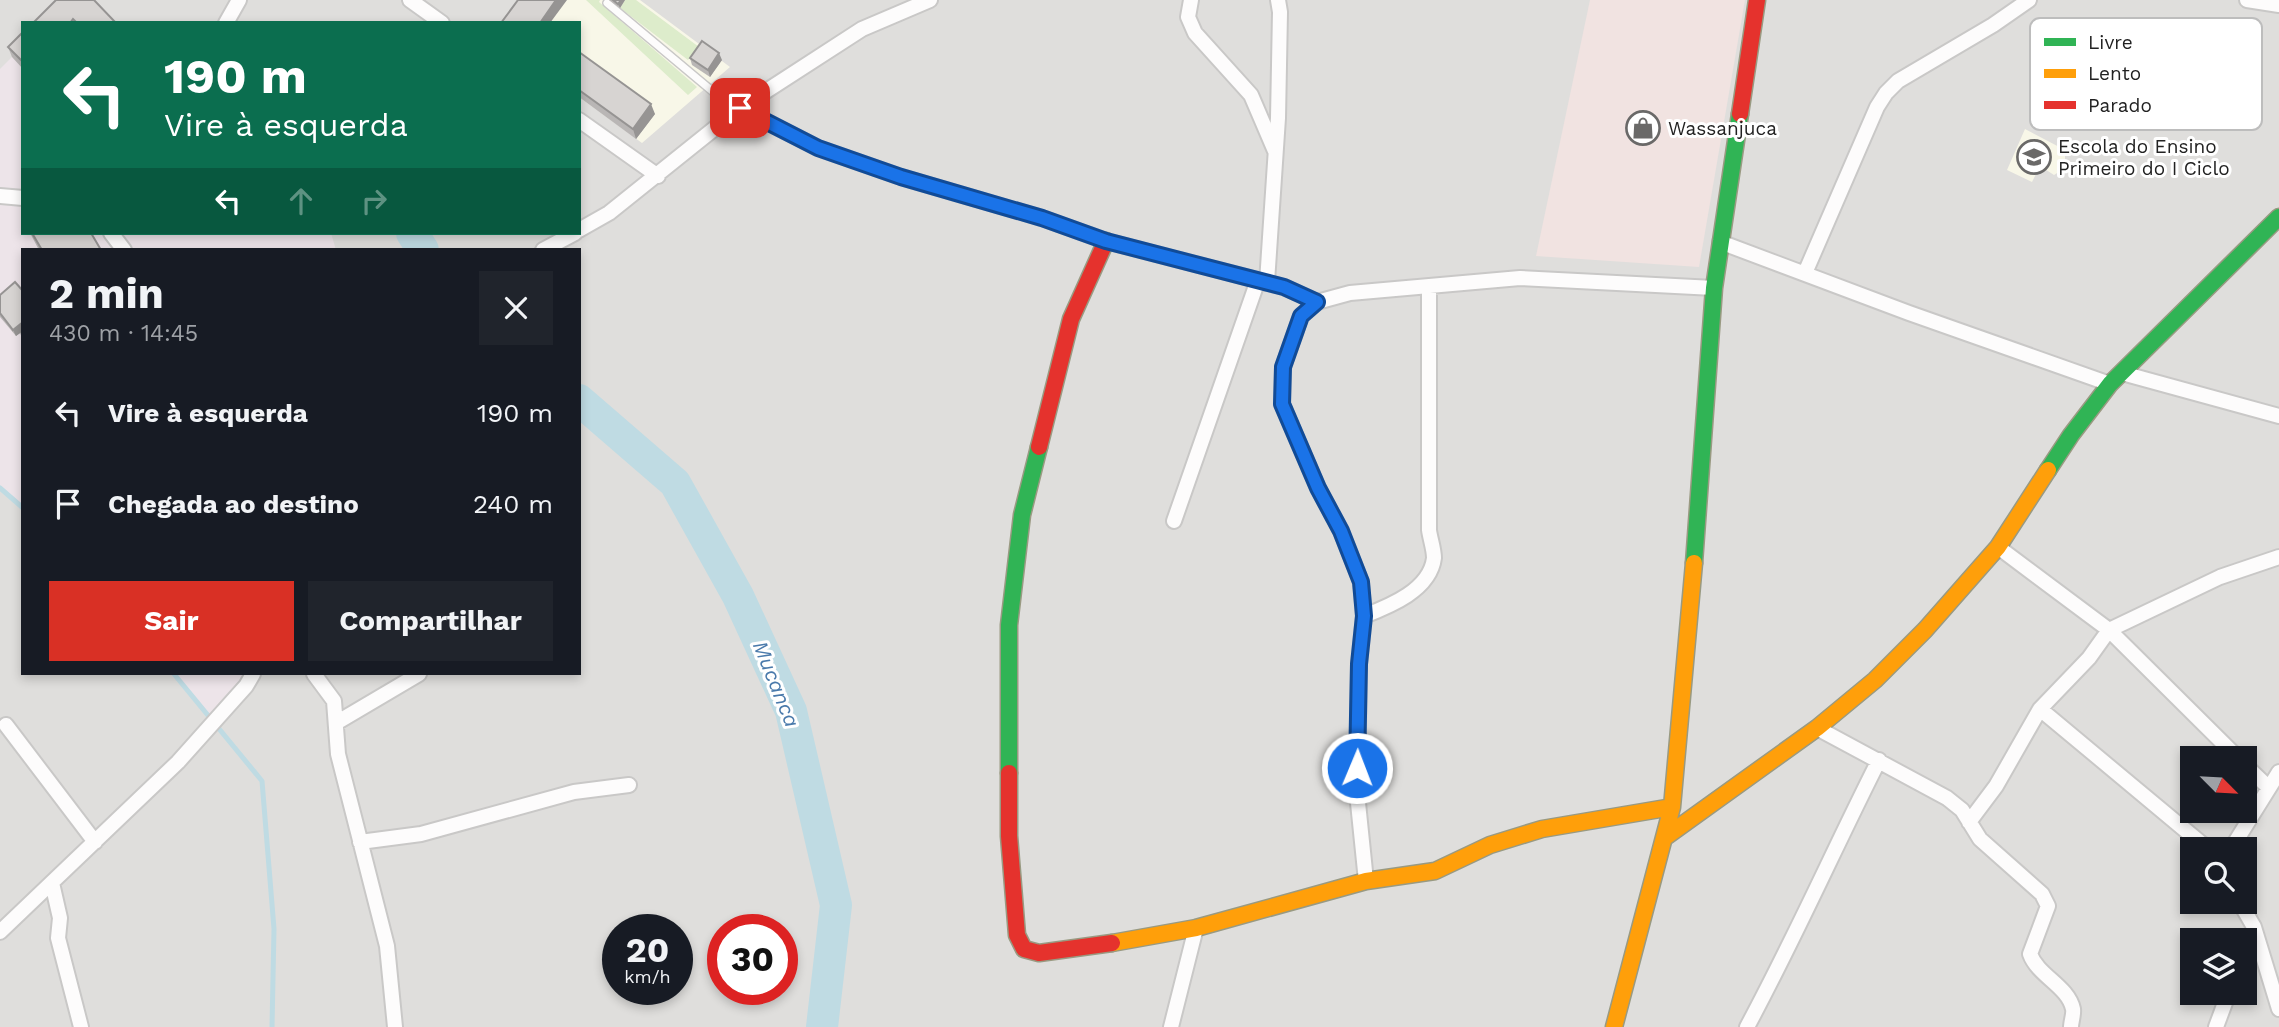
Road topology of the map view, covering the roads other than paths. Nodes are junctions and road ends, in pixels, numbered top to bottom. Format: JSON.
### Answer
{"nodes":[{"id":1,"x":239,"y":0,"type":"edge"},
{"id":2,"x":410,"y":0,"type":"edge"},
{"id":3,"x":930,"y":0,"type":"edge"},
{"id":4,"x":1191,"y":0,"type":"edge"},
{"id":5,"x":1278,"y":0,"type":"edge"},
{"id":6,"x":1757,"y":0,"type":"edge"},
{"id":7,"x":2029,"y":0,"type":"edge"},
{"id":8,"x":2247,"y":0,"type":"edge"},
{"id":9,"x":607,"y":3,"type":"dead end"},
{"id":10,"x":2279,"y":5,"type":"edge"},
{"id":11,"x":227,"y":21,"type":"edge"},
{"id":12,"x":439,"y":21,"type":"edge"},
{"id":13,"x":738,"y":110,"type":"junction"},
{"id":14,"x":581,"y":121,"type":"edge"},
{"id":15,"x":1276,"y":152,"type":"junction"},
{"id":16,"x":657,"y":176,"type":"junction"},
{"id":17,"x":0,"y":196,"type":"edge"},
{"id":18,"x":21,"y":198,"type":"edge"},
{"id":19,"x":2279,"y":217,"type":"edge"},
{"id":20,"x":581,"y":229,"type":"edge"},
{"id":21,"x":571,"y":235,"type":"edge"},
{"id":22,"x":1106,"y":241,"type":"junction"},
{"id":23,"x":1720,"y":242,"type":"junction"},
{"id":24,"x":547,"y":248,"type":"edge"},
{"id":25,"x":1805,"y":273,"type":"junction"},
{"id":26,"x":1263,"y":281,"type":"junction"},
{"id":27,"x":1429,"y":286,"type":"junction"},
{"id":28,"x":1714,"y":288,"type":"junction"},
{"id":29,"x":1317,"y":302,"type":"junction"},
{"id":30,"x":2116,"y":379,"type":"junction"},
{"id":31,"x":2279,"y":416,"type":"edge"},
{"id":32,"x":1174,"y":521,"type":"dead end"},
{"id":33,"x":1998,"y":547,"type":"junction"},
{"id":34,"x":2279,"y":557,"type":"edge"},
{"id":35,"x":1364,"y":616,"type":"junction"},
{"id":36,"x":2109,"y":630,"type":"junction"},
{"id":37,"x":252,"y":675,"type":"edge"},
{"id":38,"x":315,"y":675,"type":"edge"},
{"id":39,"x":417,"y":675,"type":"edge"},
{"id":40,"x":2040,"y":709,"type":"junction"},
{"id":41,"x":336,"y":723,"type":"junction"},
{"id":42,"x":6,"y":725,"type":"dead end"},
{"id":43,"x":1817,"y":728,"type":"junction"},
{"id":44,"x":2226,"y":746,"type":"edge"},
{"id":45,"x":1879,"y":760,"type":"junction"},
{"id":46,"x":2279,"y":772,"type":"edge"},
{"id":47,"x":2258,"y":777,"type":"edge"},
{"id":48,"x":629,"y":785,"type":"dead end"},
{"id":49,"x":2268,"y":787,"type":"junction"},
{"id":50,"x":1672,"y":807,"type":"junction"},
{"id":51,"x":1969,"y":822,"type":"junction"},
{"id":52,"x":2194,"y":837,"type":"edge"},
{"id":53,"x":2238,"y":837,"type":"edge"},
{"id":54,"x":1664,"y":838,"type":"junction"},
{"id":55,"x":95,"y":842,"type":"junction"},
{"id":56,"x":360,"y":842,"type":"junction"},
{"id":57,"x":1366,"y":881,"type":"junction"},
{"id":58,"x":52,"y":883,"type":"junction"},
{"id":59,"x":2246,"y":914,"type":"edge"},
{"id":60,"x":2253,"y":927,"type":"joint"},
{"id":61,"x":1196,"y":928,"type":"junction"},
{"id":62,"x":0,"y":931,"type":"edge"},
{"id":63,"x":2224,"y":1005,"type":"edge"},
{"id":64,"x":2279,"y":1009,"type":"edge"},
{"id":65,"x":81,"y":1027,"type":"edge"},
{"id":66,"x":396,"y":1027,"type":"edge"},
{"id":67,"x":1171,"y":1027,"type":"edge"},
{"id":68,"x":1614,"y":1027,"type":"edge"},
{"id":69,"x":1747,"y":1027,"type":"edge"},
{"id":70,"x":2071,"y":1027,"type":"edge"},
{"id":71,"x":2216,"y":1027,"type":"edge"}],
"edges":[{"from":1,"to":11,"type":"street"},
{"from":2,"to":12,"type":"street"},
{"from":3,"to":13,"type":"street"},
{"from":4,"to":15,"type":"street"},
{"from":5,"to":15,"type":"street"},
{"from":6,"to":23,"type":"street"},
{"from":7,"to":25,"type":"street"},
{"from":8,"to":10,"type":"street"},
{"from":9,"to":13,"type":"lane"},
{"from":13,"to":16,"type":"street"},
{"from":13,"to":22,"type":"street"},
{"from":14,"to":16,"type":"street"},
{"from":15,"to":26,"type":"street"},
{"from":16,"to":20,"type":"street"},
{"from":17,"to":18,"type":"street"},
{"from":19,"to":30,"type":"street"},
{"from":21,"to":24,"type":"street"},
{"from":22,"to":26,"type":"street"},
{"from":22,"to":61,"type":"street"},
{"from":23,"to":25,"type":"street"},
{"from":23,"to":28,"type":"street"},
{"from":25,"to":30,"type":"street"},
{"from":26,"to":29,"type":"street"},
{"from":26,"to":32,"type":"street"},
{"from":27,"to":28,"type":"street"},
{"from":27,"to":29,"type":"street"},
{"from":27,"to":35,"type":"street"},
{"from":28,"to":50,"type":"street"},
{"from":29,"to":35,"type":"street"},
{"from":30,"to":31,"type":"street"},
{"from":30,"to":33,"type":"street"},
{"from":33,"to":36,"type":"street"},
{"from":33,"to":43,"type":"street"},
{"from":34,"to":36,"type":"street"},
{"from":35,"to":57,"type":"street"},
{"from":36,"to":40,"type":"street"},
{"from":36,"to":44,"type":"street"},
{"from":37,"to":55,"type":"street"},
{"from":38,"to":41,"type":"street"},
{"from":39,"to":41,"type":"street"},
{"from":40,"to":51,"type":"street"},
{"from":40,"to":52,"type":"street"},
{"from":41,"to":56,"type":"street"},
{"from":42,"to":55,"type":"street"},
{"from":43,"to":45,"type":"street"},
{"from":43,"to":54,"type":"street"},
{"from":45,"to":51,"type":"street"},
{"from":45,"to":69,"type":"street"},
{"from":46,"to":49,"type":"street"},
{"from":47,"to":49,"type":"street"},
{"from":48,"to":56,"type":"street"},
{"from":49,"to":53,"type":"street"},
{"from":50,"to":54,"type":"street"},
{"from":50,"to":57,"type":"street"},
{"from":51,"to":70,"type":"street"},
{"from":54,"to":68,"type":"street"},
{"from":55,"to":58,"type":"street"},
{"from":56,"to":66,"type":"street"},
{"from":57,"to":61,"type":"street"},
{"from":58,"to":62,"type":"street"},
{"from":58,"to":65,"type":"street"},
{"from":59,"to":60,"type":"street"},
{"from":60,"to":64,"type":"street"},
{"from":61,"to":67,"type":"street"},
{"from":63,"to":71,"type":"street"}]}
